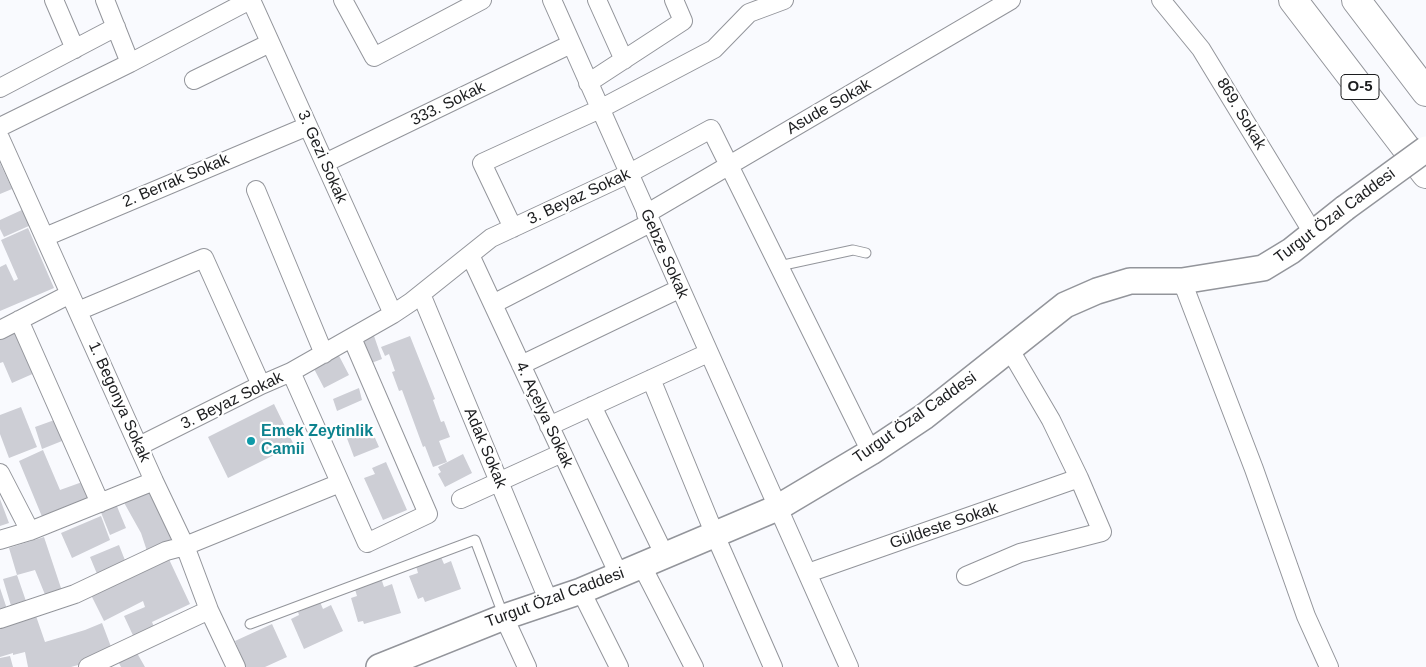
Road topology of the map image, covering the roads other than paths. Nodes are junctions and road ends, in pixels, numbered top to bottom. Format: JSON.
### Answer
{"nodes":[{"id":1,"x":54,"y":0,"type":"edge"},
{"id":2,"x":106,"y":0,"type":"edge"},
{"id":3,"x":251,"y":0,"type":"edge"},
{"id":4,"x":343,"y":0,"type":"edge"},
{"id":5,"x":482,"y":0,"type":"edge"},
{"id":6,"x":552,"y":0,"type":"edge"},
{"id":7,"x":597,"y":0,"type":"edge"},
{"id":8,"x":674,"y":0,"type":"edge"},
{"id":9,"x":784,"y":0,"type":"edge"},
{"id":10,"x":1012,"y":0,"type":"edge"},
{"id":11,"x":1160,"y":0,"type":"edge"},
{"id":12,"x":1293,"y":0,"type":"edge"},
{"id":13,"x":1356,"y":0,"type":"edge"},
{"id":14,"x":747,"y":7,"type":"edge"},
{"id":15,"x":116,"y":27,"type":"junction"},
{"id":16,"x":270,"y":43,"type":"junction"},
{"id":17,"x":571,"y":44,"type":"junction"},
{"id":18,"x":75,"y":49,"type":"junction"},
{"id":19,"x":624,"y":60,"type":"junction"},
{"id":20,"x":130,"y":63,"type":"junction"},
{"id":21,"x":194,"y":80,"type":"dead end"},
{"id":22,"x":588,"y":83,"type":"junction"},
{"id":23,"x":0,"y":88,"type":"edge"},
{"id":24,"x":1426,"y":92,"type":"edge"},
{"id":25,"x":600,"y":109,"type":"junction"},
{"id":26,"x":308,"y":126,"type":"junction"},
{"id":27,"x":0,"y":127,"type":"edge"},
{"id":28,"x":2,"y":145,"type":"edge"},
{"id":29,"x":1426,"y":149,"type":"edge"},
{"id":30,"x":325,"y":164,"type":"junction"},
{"id":31,"x":729,"y":165,"type":"junction"},
{"id":32,"x":628,"y":174,"type":"junction"},
{"id":33,"x":1426,"y":174,"type":"edge"},
{"id":34,"x":256,"y":190,"type":"dead end"},
{"id":35,"x":648,"y":219,"type":"junction"},
{"id":36,"x":513,"y":228,"type":"junction"},
{"id":37,"x":1313,"y":233,"type":"junction"},
{"id":38,"x":45,"y":236,"type":"junction"},
{"id":39,"x":866,"y":253,"type":"dead end"},
{"id":40,"x":470,"y":255,"type":"junction"},
{"id":41,"x":779,"y":266,"type":"junction"},
{"id":42,"x":1182,"y":280,"type":"junction"},
{"id":43,"x":679,"y":289,"type":"junction"},
{"id":44,"x":70,"y":294,"type":"junction"},
{"id":45,"x":421,"y":294,"type":"junction"},
{"id":46,"x":493,"y":304,"type":"junction"},
{"id":47,"x":78,"y":311,"type":"junction"},
{"id":48,"x":393,"y":314,"type":"junction"},
{"id":49,"x":6,"y":324,"type":"edge"},
{"id":50,"x":352,"y":338,"type":"junction"},
{"id":51,"x":1010,"y":350,"type":"junction"},
{"id":52,"x":708,"y":353,"type":"junction"},
{"id":53,"x":324,"y":354,"type":"junction"},
{"id":54,"x":521,"y":365,"type":"junction"},
{"id":55,"x":291,"y":372,"type":"junction"},
{"id":56,"x":651,"y":379,"type":"junction"},
{"id":57,"x":261,"y":386,"type":"junction"},
{"id":58,"x":592,"y":406,"type":"junction"},
{"id":59,"x":549,"y":426,"type":"junction"},
{"id":60,"x":139,"y":446,"type":"junction"},
{"id":61,"x":871,"y":452,"type":"junction"},
{"id":62,"x":562,"y":453,"type":"junction"},
{"id":63,"x":0,"y":473,"type":"edge"},
{"id":64,"x":1079,"y":478,"type":"junction"},
{"id":65,"x":154,"y":481,"type":"junction"},
{"id":66,"x":499,"y":482,"type":"junction"},
{"id":67,"x":340,"y":483,"type":"junction"},
{"id":68,"x":461,"y":500,"type":"dead end"},
{"id":69,"x":100,"y":503,"type":"junction"},
{"id":70,"x":777,"y":508,"type":"junction"},
{"id":71,"x":30,"y":531,"type":"junction"},
{"id":72,"x":715,"y":535,"type":"junction"},
{"id":73,"x":0,"y":540,"type":"edge"},
{"id":74,"x":185,"y":546,"type":"junction"},
{"id":75,"x":665,"y":556,"type":"junction"},
{"id":76,"x":642,"y":566,"type":"junction"},
{"id":77,"x":808,"y":573,"type":"junction"},
{"id":78,"x":619,"y":575,"type":"junction"},
{"id":79,"x":966,"y":576,"type":"dead end"},
{"id":80,"x":581,"y":592,"type":"junction"},
{"id":81,"x":549,"y":602,"type":"junction"},
{"id":82,"x":210,"y":610,"type":"junction"},
{"id":83,"x":504,"y":617,"type":"junction"},
{"id":84,"x":0,"y":619,"type":"edge"},
{"id":85,"x":250,"y":624,"type":"dead end"},
{"id":86,"x":386,"y":666,"type":"edge"},
{"id":87,"x":88,"y":667,"type":"edge"},
{"id":88,"x":236,"y":667,"type":"edge"},
{"id":89,"x":527,"y":667,"type":"edge"},
{"id":90,"x":619,"y":667,"type":"edge"},
{"id":91,"x":694,"y":667,"type":"edge"},
{"id":92,"x":773,"y":667,"type":"edge"},
{"id":93,"x":849,"y":667,"type":"edge"},
{"id":94,"x":1329,"y":667,"type":"edge"}],
"edges":[{"from":1,"to":18,"type":"street"},
{"from":2,"to":15,"type":"street"},
{"from":3,"to":16,"type":"street","name":"3. Gezi Sokak"},
{"from":3,"to":20,"type":"street"},
{"from":4,"to":5,"type":"street"},
{"from":6,"to":17,"type":"street","name":"Gebze Sokak"},
{"from":7,"to":19,"type":"street"},
{"from":8,"to":19,"type":"street"},
{"from":9,"to":14,"type":"street"},
{"from":10,"to":31,"type":"street","name":"Asude Sokak"},
{"from":11,"to":37,"type":"street","name":"869. Sokak"},
{"from":12,"to":33,"type":"highway","number":"O-5"},
{"from":13,"to":24,"type":"highway"},
{"from":14,"to":25,"type":"street"},
{"from":15,"to":18,"type":"street"},
{"from":15,"to":20,"type":"street"},
{"from":16,"to":21,"type":"street"},
{"from":16,"to":26,"type":"street","name":"3. Gezi Sokak"},
{"from":17,"to":22,"type":"street","name":"Gebze Sokak"},
{"from":17,"to":30,"type":"street","name":"333. Sokak"},
{"from":18,"to":23,"type":"street"},
{"from":19,"to":22,"type":"street"},
{"from":20,"to":27,"type":"street"},
{"from":22,"to":25,"type":"street","name":"Gebze Sokak"},
{"from":25,"to":32,"type":"street","name":"Gebze Sokak"},
{"from":25,"to":36,"type":"street"},
{"from":26,"to":30,"type":"street","name":"3. Gezi Sokak"},
{"from":26,"to":38,"type":"street","name":"2. Berrak Sokak"},
{"from":28,"to":38,"type":"street","name":"1. Begonya Sokak"},
{"from":29,"to":37,"type":"street","name":"Turgut Özal Caddesi","bridge":true},
{"from":30,"to":48,"type":"street","name":"3. Gezi Sokak"},
{"from":31,"to":32,"type":"street","name":"3. Beyaz Sokak"},
{"from":31,"to":35,"type":"street","name":"Asude Sokak"},
{"from":31,"to":41,"type":"street","name":"3. Beyaz Sokak"},
{"from":32,"to":35,"type":"street","name":"Gebze Sokak"},
{"from":32,"to":36,"type":"street","name":"3. Beyaz Sokak"},
{"from":34,"to":53,"type":"street"},
{"from":35,"to":43,"type":"street","name":"Gebze Sokak"},
{"from":35,"to":46,"type":"street","name":"Asude Sokak"},
{"from":36,"to":40,"type":"street","name":"3. Beyaz Sokak"},
{"from":37,"to":42,"type":"street","name":"Turgut Özal Caddesi"},
{"from":38,"to":44,"type":"street","name":"1. Begonya Sokak"},
{"from":39,"to":41,"type":"lane"},
{"from":40,"to":45,"type":"street","name":"3. Beyaz Sokak"},
{"from":40,"to":46,"type":"street","name":"4. Açelya Sokak"},
{"from":41,"to":61,"type":"street","name":"3. Beyaz Sokak"},
{"from":42,"to":51,"type":"street","name":"Turgut Özal Caddesi"},
{"from":42,"to":94,"type":"street"},
{"from":43,"to":52,"type":"street","name":"Gebze Sokak"},
{"from":43,"to":54,"type":"street"},
{"from":44,"to":47,"type":"street","name":"1. Begonya Sokak"},
{"from":44,"to":49,"type":"street"},
{"from":45,"to":48,"type":"street","name":"3. Beyaz Sokak"},
{"from":45,"to":66,"type":"street","name":"Adak Sokak"},
{"from":46,"to":54,"type":"street","name":"4. Açelya Sokak"},
{"from":47,"to":57,"type":"street"},
{"from":47,"to":60,"type":"street","name":"1. Begonya Sokak"},
{"from":48,"to":50,"type":"street","name":"3. Beyaz Sokak"},
{"from":49,"to":69,"type":"street"},
{"from":50,"to":53,"type":"street","name":"3. Beyaz Sokak"},
{"from":50,"to":67,"type":"street"},
{"from":51,"to":61,"type":"street","name":"Turgut Özal Caddesi"},
{"from":51,"to":64,"type":"street"},
{"from":52,"to":56,"type":"street"},
{"from":52,"to":70,"type":"street","name":"Gebze Sokak"},
{"from":53,"to":55,"type":"street","name":"3. Beyaz Sokak"},
{"from":54,"to":59,"type":"street","name":"4. Açelya Sokak"},
{"from":55,"to":57,"type":"street","name":"3. Beyaz Sokak"},
{"from":55,"to":67,"type":"street"},
{"from":56,"to":58,"type":"street"},
{"from":56,"to":72,"type":"street"},
{"from":57,"to":60,"type":"street","name":"3. Beyaz Sokak"},
{"from":58,"to":59,"type":"street"},
{"from":58,"to":75,"type":"street"},
{"from":59,"to":62,"type":"street","name":"4. Açelya Sokak"},
{"from":60,"to":65,"type":"street","name":"1. Begonya Sokak"},
{"from":61,"to":70,"type":"street","name":"Turgut Özal Caddesi"},
{"from":62,"to":66,"type":"street"},
{"from":62,"to":78,"type":"street","name":"4. Açelya Sokak"},
{"from":63,"to":71,"type":"street"},
{"from":64,"to":77,"type":"street","name":"Güldeste Sokak"},
{"from":64,"to":79,"type":"street"},
{"from":65,"to":69,"type":"street"},
{"from":65,"to":74,"type":"street","name":"1. Begonya Sokak"},
{"from":66,"to":68,"type":"street"},
{"from":66,"to":81,"type":"street","name":"Adak Sokak"},
{"from":67,"to":74,"type":"street"},
{"from":69,"to":71,"type":"street"},
{"from":70,"to":72,"type":"street","name":"Turgut Özal Caddesi"},
{"from":70,"to":77,"type":"street","name":"Gebze Sokak"},
{"from":71,"to":73,"type":"street"},
{"from":72,"to":75,"type":"street","name":"Turgut Özal Caddesi"},
{"from":72,"to":92,"type":"street"},
{"from":74,"to":82,"type":"street","name":"1. Begonya Sokak"},
{"from":74,"to":84,"type":"street"},
{"from":75,"to":76,"type":"street","name":"Turgut Özal Caddesi"},
{"from":76,"to":78,"type":"street","name":"Turgut Özal Caddesi"},
{"from":76,"to":91,"type":"street"},
{"from":77,"to":93,"type":"street","name":"Gebze Sokak"},
{"from":78,"to":80,"type":"street","name":"Turgut Özal Caddesi"},
{"from":80,"to":81,"type":"street","name":"Turgut Özal Caddesi"},
{"from":80,"to":90,"type":"street"},
{"from":81,"to":83,"type":"street","name":"Turgut Özal Caddesi"},
{"from":82,"to":87,"type":"street"},
{"from":82,"to":88,"type":"street","name":"1. Begonya Sokak"},
{"from":83,"to":85,"type":"lane"},
{"from":83,"to":86,"type":"street","name":"Turgut Özal Caddesi"},
{"from":83,"to":89,"type":"street"}]}
